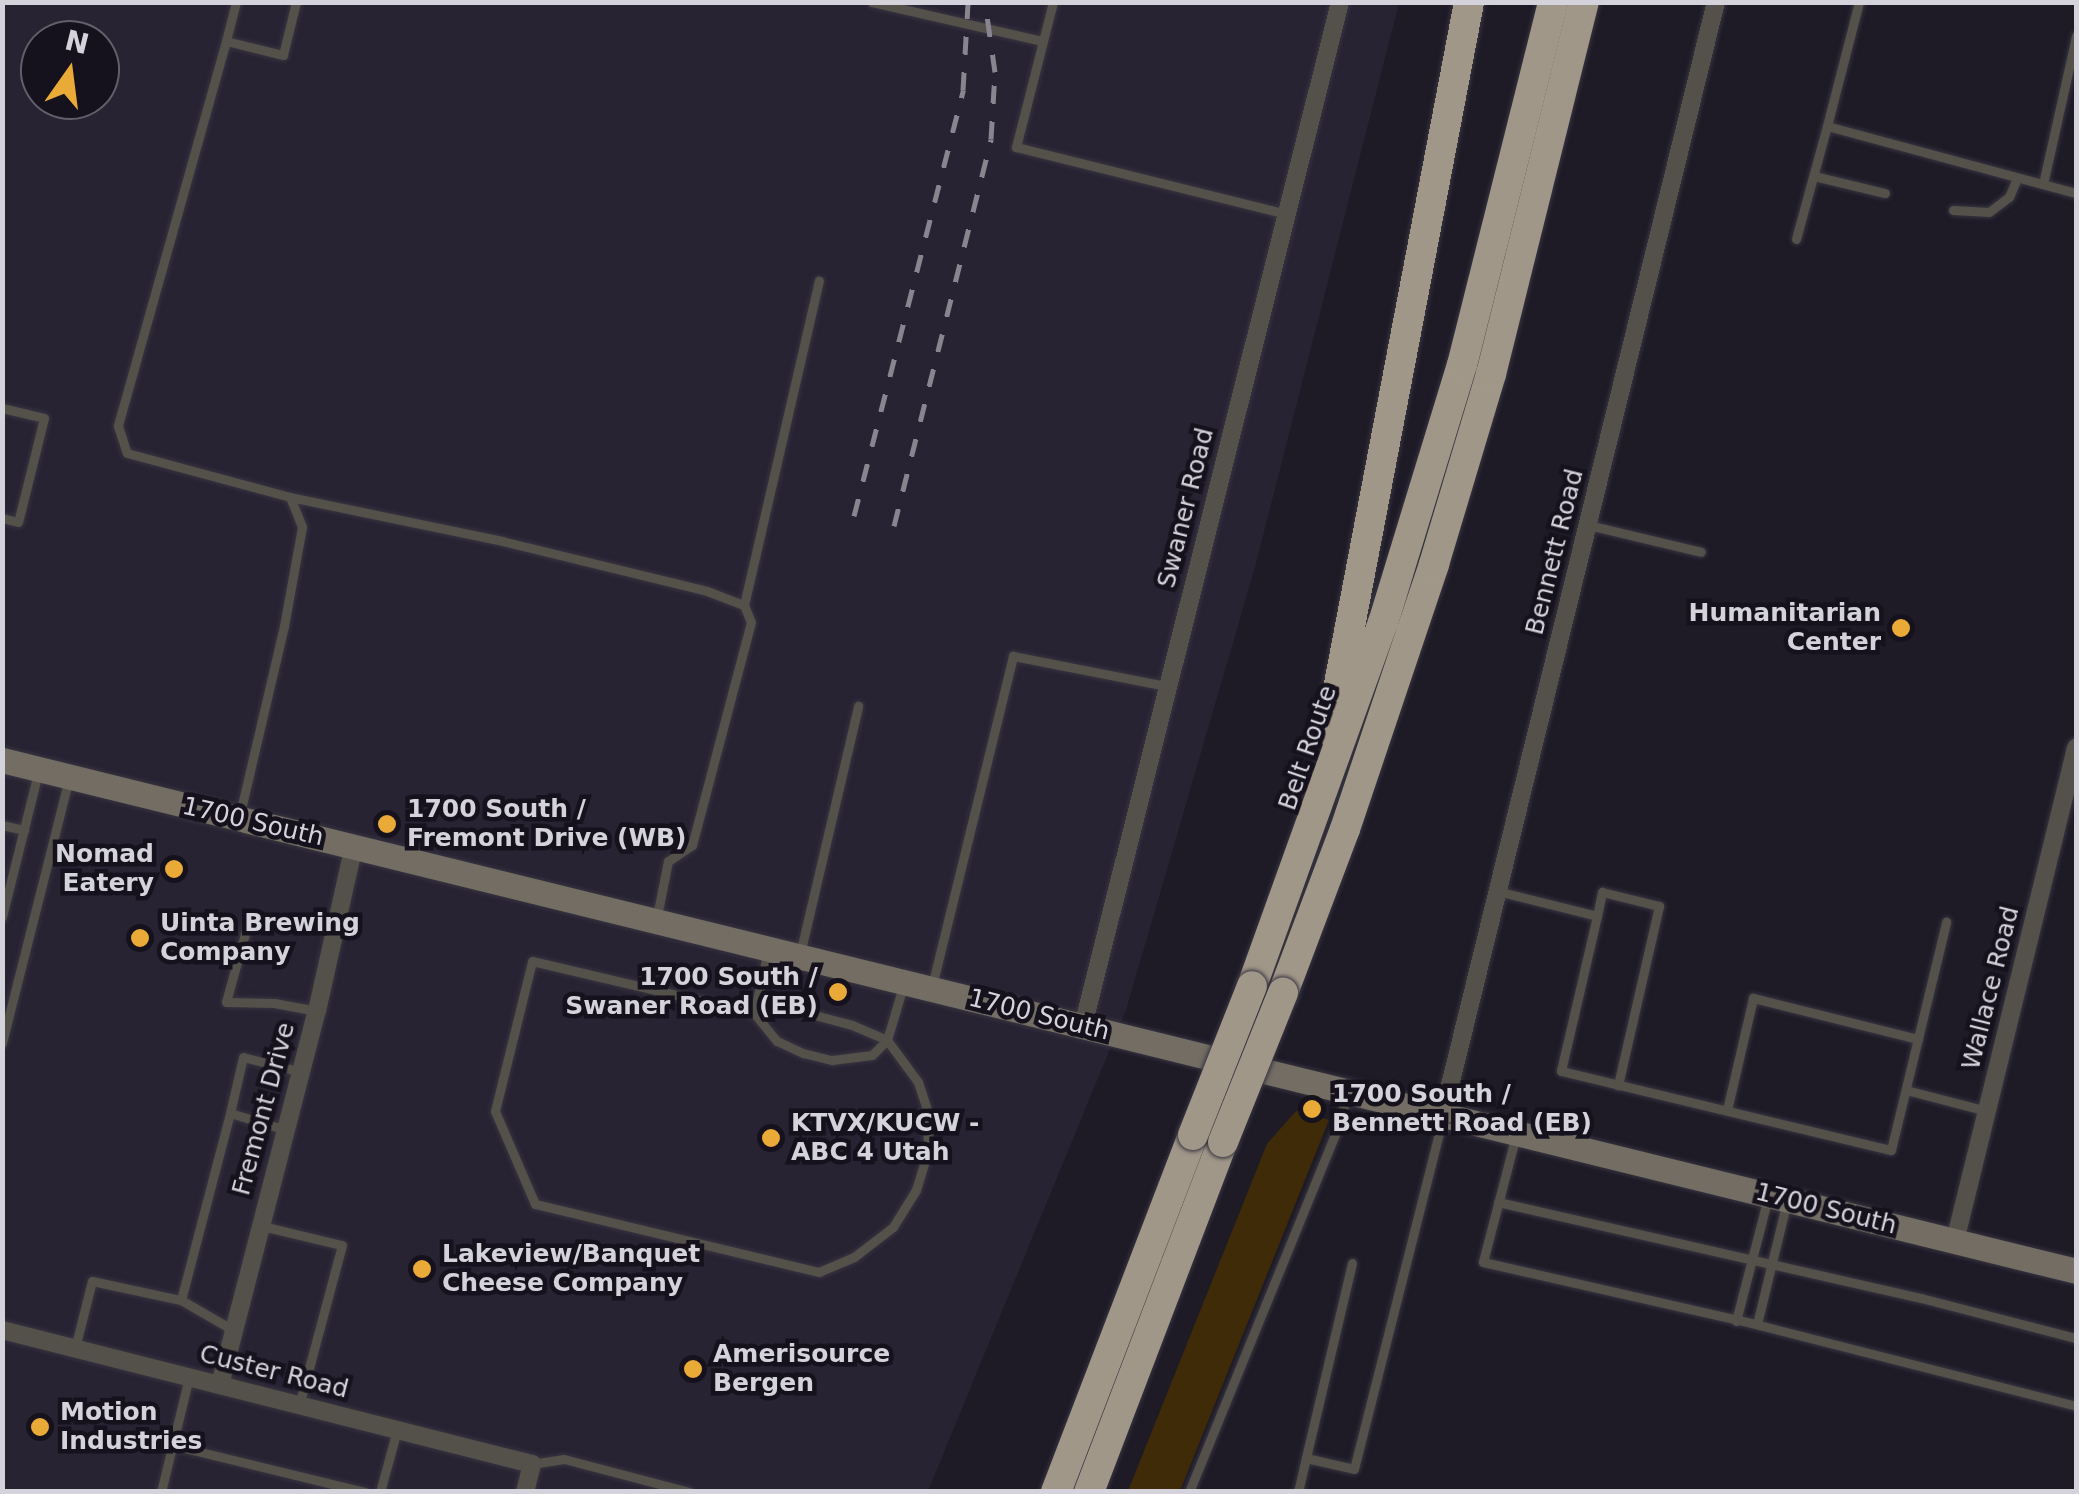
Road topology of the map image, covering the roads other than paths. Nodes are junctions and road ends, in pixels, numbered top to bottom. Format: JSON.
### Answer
{"nodes":[{"id":1,"x":236,"y":2,"type":"edge"},
{"id":2,"x":296,"y":2,"type":"edge"},
{"id":3,"x":872,"y":2,"type":"edge"},
{"id":4,"x":1053,"y":2,"type":"edge"},
{"id":5,"x":1340,"y":2,"type":"edge"},
{"id":6,"x":1469,"y":2,"type":"edge"},
{"id":7,"x":1553,"y":2,"type":"edge"},
{"id":8,"x":1584,"y":2,"type":"edge"},
{"id":9,"x":1593,"y":2,"type":"edge"},
{"id":10,"x":1716,"y":2,"type":"edge"},
{"id":11,"x":1860,"y":2,"type":"edge"},
{"id":12,"x":2076,"y":36,"type":"edge"},
{"id":13,"x":226,"y":41,"type":"junction"},
{"id":14,"x":1042,"y":41,"type":"junction"},
{"id":15,"x":1566,"y":77,"type":"junction"},
{"id":16,"x":1827,"y":126,"type":"junction"},
{"id":17,"x":1814,"y":176,"type":"junction"},
{"id":18,"x":2018,"y":178,"type":"junction"},
{"id":19,"x":2043,"y":184,"type":"junction"},
{"id":20,"x":1885,"y":193,"type":"dead end"},
{"id":21,"x":2076,"y":193,"type":"edge"},
{"id":22,"x":1952,"y":210,"type":"dead end"},
{"id":23,"x":1286,"y":214,"type":"junction"},
{"id":24,"x":1796,"y":240,"type":"dead end"},
{"id":25,"x":819,"y":281,"type":"dead end"},
{"id":26,"x":2,"y":408,"type":"edge"},
{"id":27,"x":290,"y":497,"type":"junction"},
{"id":28,"x":2,"y":518,"type":"edge"},
{"id":29,"x":1588,"y":525,"type":"junction"},
{"id":30,"x":1701,"y":552,"type":"dead end"},
{"id":31,"x":744,"y":604,"type":"junction"},
{"id":32,"x":1166,"y":686,"type":"junction"},
{"id":33,"x":858,"y":706,"type":"dead end"},
{"id":34,"x":2076,"y":748,"type":"edge"},
{"id":35,"x":2,"y":760,"type":"edge"},
{"id":36,"x":39,"y":769,"type":"junction"},
{"id":37,"x":70,"y":777,"type":"junction"},
{"id":38,"x":239,"y":820,"type":"junction"},
{"id":39,"x":2,"y":825,"type":"edge"},
{"id":40,"x":1312,"y":828,"type":"junction"},
{"id":41,"x":24,"y":830,"type":"junction"},
{"id":42,"x":354,"y":846,"type":"junction"},
{"id":43,"x":1497,"y":891,"type":"junction"},
{"id":44,"x":1597,"y":916,"type":"junction"},
{"id":45,"x":2,"y":917,"type":"edge"},
{"id":46,"x":249,"y":919,"type":"dead end"},
{"id":47,"x":656,"y":921,"type":"junction"},
{"id":48,"x":1946,"y":922,"type":"dead end"},
{"id":49,"x":768,"y":949,"type":"junction"},
{"id":50,"x":800,"y":956,"type":"junction"},
{"id":51,"x":904,"y":982,"type":"junction"},
{"id":52,"x":931,"y":989,"type":"junction"},
{"id":53,"x":317,"y":1011,"type":"junction"},
{"id":54,"x":754,"y":1013,"type":"junction"},
{"id":55,"x":1083,"y":1026,"type":"junction"},
{"id":56,"x":1918,"y":1039,"type":"junction"},
{"id":57,"x":886,"y":1040,"type":"junction"},
{"id":58,"x":2,"y":1042,"type":"edge"},
{"id":59,"x":298,"y":1071,"type":"junction"},
{"id":60,"x":1618,"y":1084,"type":"junction"},
{"id":61,"x":1348,"y":1090,"type":"junction"},
{"id":62,"x":1906,"y":1090,"type":"junction"},
{"id":63,"x":1726,"y":1110,"type":"junction"},
{"id":64,"x":1987,"y":1111,"type":"junction"},
{"id":65,"x":230,"y":1114,"type":"junction"},
{"id":66,"x":1443,"y":1114,"type":"junction"},
{"id":67,"x":284,"y":1129,"type":"junction"},
{"id":68,"x":1516,"y":1132,"type":"junction"},
{"id":69,"x":1778,"y":1197,"type":"junction"},
{"id":70,"x":1498,"y":1202,"type":"junction"},
{"id":71,"x":260,"y":1226,"type":"junction"},
{"id":72,"x":1955,"y":1241,"type":"junction"},
{"id":73,"x":1352,"y":1263,"type":"dead end"},
{"id":74,"x":1751,"y":1263,"type":"junction"},
{"id":75,"x":1772,"y":1267,"type":"junction"},
{"id":76,"x":2076,"y":1271,"type":"edge"},
{"id":77,"x":180,"y":1300,"type":"junction"},
{"id":78,"x":1736,"y":1321,"type":"junction"},
{"id":79,"x":1757,"y":1324,"type":"junction"},
{"id":80,"x":2,"y":1330,"type":"edge"},
{"id":81,"x":233,"y":1330,"type":"junction"},
{"id":82,"x":2076,"y":1338,"type":"edge"},
{"id":83,"x":76,"y":1348,"type":"junction"},
{"id":84,"x":189,"y":1377,"type":"junction"},
{"id":85,"x":220,"y":1385,"type":"junction"},
{"id":86,"x":300,"y":1405,"type":"junction"},
{"id":87,"x":2076,"y":1406,"type":"edge"},
{"id":88,"x":397,"y":1430,"type":"junction"},
{"id":89,"x":172,"y":1446,"type":"junction"},
{"id":90,"x":1306,"y":1458,"type":"junction"},
{"id":91,"x":532,"y":1464,"type":"junction"},
{"id":92,"x":161,"y":1492,"type":"edge"},
{"id":93,"x":365,"y":1492,"type":"edge"},
{"id":94,"x":380,"y":1492,"type":"edge"},
{"id":95,"x":525,"y":1492,"type":"edge"},
{"id":96,"x":690,"y":1492,"type":"edge"},
{"id":97,"x":1056,"y":1492,"type":"edge"},
{"id":98,"x":1088,"y":1492,"type":"edge"},
{"id":99,"x":1189,"y":1492,"type":"edge"},
{"id":100,"x":1298,"y":1492,"type":"edge"}],
"edges":[{"from":1,"to":13,"type":"lane"},
{"from":2,"to":13,"type":"lane"},
{"from":3,"to":14,"type":"lane"},
{"from":4,"to":14,"type":"lane"},
{"from":5,"to":23,"type":"street","name":"Swaner Road"},
{"from":6,"to":40,"type":"highway"},
{"from":7,"to":40,"type":"highway","name":"Belt Route"},
{"from":8,"to":15,"type":"highway"},
{"from":9,"to":15,"type":"highway"},
{"from":10,"to":29,"type":"street","name":"Bennett Road"},
{"from":11,"to":16,"type":"lane"},
{"from":12,"to":19,"type":"lane"},
{"from":13,"to":27,"type":"lane"},
{"from":14,"to":23,"type":"lane"},
{"from":15,"to":98,"type":"highway","bridge":true},
{"from":16,"to":17,"type":"lane"},
{"from":16,"to":18,"type":"lane"},
{"from":17,"to":20,"type":"lane"},
{"from":17,"to":24,"type":"lane"},
{"from":18,"to":19,"type":"lane"},
{"from":18,"to":22,"type":"lane"},
{"from":19,"to":21,"type":"lane"},
{"from":23,"to":32,"type":"street","name":"Swaner Road"},
{"from":25,"to":31,"type":"lane"},
{"from":26,"to":28,"type":"lane"},
{"from":27,"to":31,"type":"lane"},
{"from":27,"to":38,"type":"lane"},
{"from":29,"to":30,"type":"lane"},
{"from":29,"to":43,"type":"street","name":"Bennett Road"},
{"from":31,"to":47,"type":"lane"},
{"from":32,"to":52,"type":"lane"},
{"from":32,"to":55,"type":"street","name":"Swaner Road"},
{"from":33,"to":50,"type":"lane"},
{"from":34,"to":64,"type":"street","name":"Wallace Road"},
{"from":35,"to":36,"type":"street","name":"1700 South"},
{"from":36,"to":37,"type":"street","name":"1700 South"},
{"from":36,"to":41,"type":"lane"},
{"from":37,"to":38,"type":"street","name":"1700 South"},
{"from":37,"to":58,"type":"lane"},
{"from":38,"to":42,"type":"street","name":"1700 South"},
{"from":39,"to":41,"type":"lane"},
{"from":40,"to":97,"type":"highway","name":"Belt Route","bridge":true},
{"from":41,"to":45,"type":"lane"},
{"from":42,"to":47,"type":"street","name":"1700 South"},
{"from":42,"to":53,"type":"street","name":"Fremont Drive"},
{"from":43,"to":44,"type":"lane"},
{"from":43,"to":66,"type":"street","name":"Bennett Road"},
{"from":44,"to":60,"type":"lane"},
{"from":44,"to":60,"type":"lane"},
{"from":46,"to":53,"type":"lane"},
{"from":47,"to":49,"type":"street","name":"1700 South"},
{"from":48,"to":56,"type":"lane"},
{"from":49,"to":50,"type":"street","name":"1700 South"},
{"from":49,"to":54,"type":"lane"},
{"from":50,"to":51,"type":"street","name":"1700 South"},
{"from":51,"to":52,"type":"street","name":"1700 South"},
{"from":51,"to":57,"type":"lane"},
{"from":52,"to":55,"type":"street","name":"1700 South"},
{"from":53,"to":59,"type":"street","name":"Fremont Drive"},
{"from":54,"to":57,"type":"lane"},
{"from":54,"to":57,"type":"lane"},
{"from":54,"to":57,"type":"lane"},
{"from":55,"to":61,"type":"street","name":"1700 South"},
{"from":56,"to":62,"type":"lane"},
{"from":56,"to":63,"type":"lane"},
{"from":59,"to":65,"type":"lane"},
{"from":59,"to":67,"type":"street","name":"Fremont Drive"},
{"from":60,"to":63,"type":"lane"},
{"from":61,"to":66,"type":"street","name":"1700 South"},
{"from":61,"to":99,"type":"lane"},
{"from":62,"to":63,"type":"lane"},
{"from":62,"to":64,"type":"lane"},
{"from":64,"to":72,"type":"street","name":"Wallace Road"},
{"from":65,"to":67,"type":"lane"},
{"from":65,"to":77,"type":"lane"},
{"from":66,"to":68,"type":"street","name":"1700 South"},
{"from":66,"to":90,"type":"lane"},
{"from":67,"to":71,"type":"street","name":"Fremont Drive"},
{"from":68,"to":69,"type":"street","name":"1700 South"},
{"from":68,"to":70,"type":"lane"},
{"from":69,"to":72,"type":"street","name":"1700 South"},
{"from":69,"to":74,"type":"lane"},
{"from":69,"to":75,"type":"lane"},
{"from":70,"to":74,"type":"lane"},
{"from":70,"to":78,"type":"lane"},
{"from":71,"to":81,"type":"street","name":"Fremont Drive"},
{"from":71,"to":86,"type":"lane"},
{"from":72,"to":76,"type":"street","name":"1700 South"},
{"from":73,"to":90,"type":"lane"},
{"from":74,"to":75,"type":"lane"},
{"from":74,"to":78,"type":"lane"},
{"from":75,"to":79,"type":"lane"},
{"from":75,"to":82,"type":"lane"},
{"from":77,"to":81,"type":"lane"},
{"from":77,"to":83,"type":"lane"},
{"from":78,"to":79,"type":"lane"},
{"from":79,"to":87,"type":"lane"},
{"from":80,"to":83,"type":"street","name":"Custer Road"},
{"from":81,"to":85,"type":"street","name":"Fremont Drive"},
{"from":83,"to":84,"type":"street","name":"Custer Road"},
{"from":84,"to":85,"type":"street","name":"Custer Road"},
{"from":84,"to":89,"type":"lane"},
{"from":85,"to":86,"type":"street","name":"Custer Road"},
{"from":86,"to":88,"type":"street","name":"Custer Road"},
{"from":88,"to":91,"type":"street","name":"Custer Road"},
{"from":88,"to":94,"type":"lane"},
{"from":89,"to":92,"type":"lane"},
{"from":89,"to":93,"type":"lane"},
{"from":90,"to":100,"type":"lane"},
{"from":91,"to":95,"type":"street"},
{"from":91,"to":96,"type":"lane"}]}
